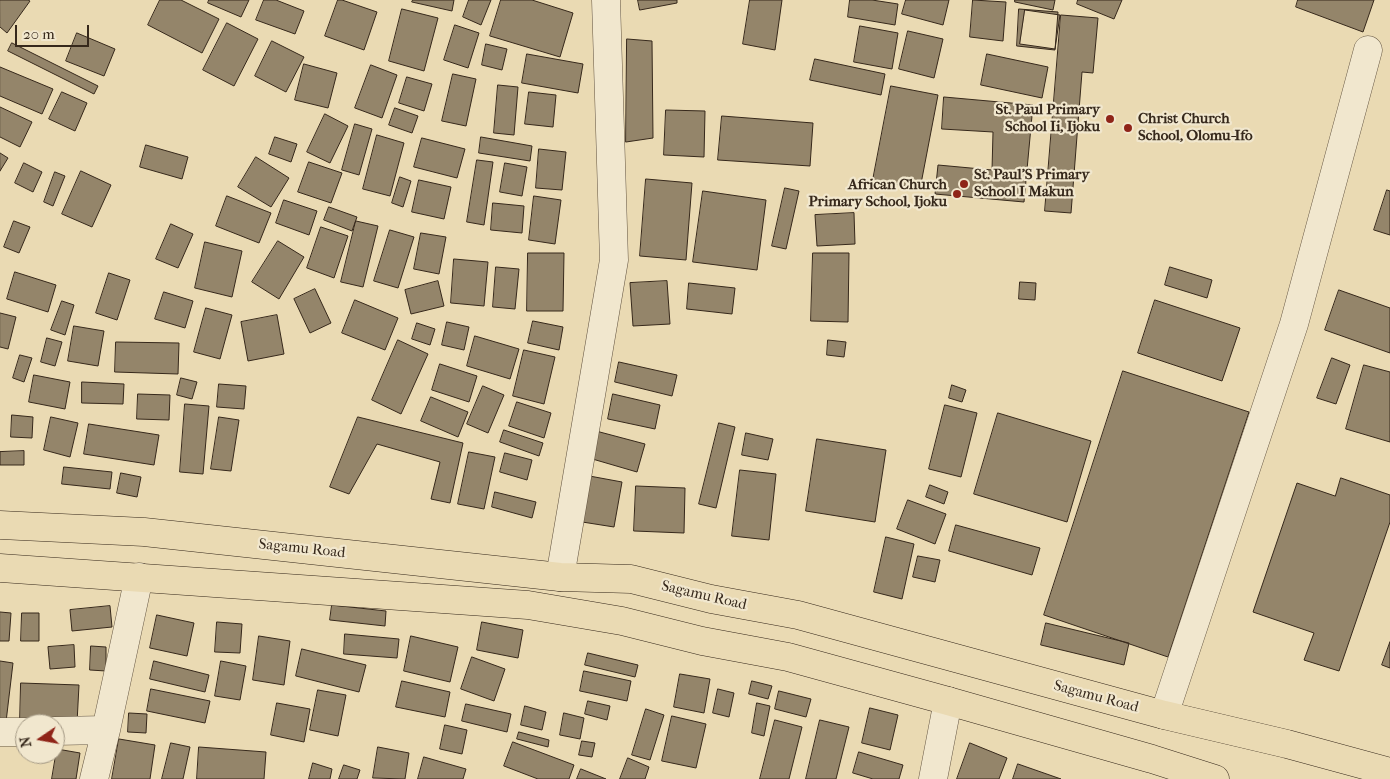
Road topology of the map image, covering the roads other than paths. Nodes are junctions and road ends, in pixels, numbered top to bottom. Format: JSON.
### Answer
{"nodes":[{"id":1,"x":606,"y":0,"type":"edge"},
{"id":2,"x":1368,"y":50,"type":"dead end"},
{"id":3,"x":0,"y":525,"type":"edge"},
{"id":4,"x":0,"y":568,"type":"edge"},
{"id":5,"x":139,"y":577,"type":"junction"},
{"id":6,"x":560,"y":577,"type":"junction"},
{"id":7,"x":948,"y":701,"type":"junction"},
{"id":8,"x":1164,"y":715,"type":"junction"},
{"id":9,"x":106,"y":730,"type":"junction"},
{"id":10,"x":65,"y":731,"type":"edge"},
{"id":11,"x":0,"y":732,"type":"edge"},
{"id":12,"x":15,"y":732,"type":"edge"},
{"id":13,"x":1390,"y":772,"type":"edge"},
{"id":14,"x":94,"y":779,"type":"edge"},
{"id":15,"x":933,"y":779,"type":"edge"},
{"id":16,"x":1215,"y":779,"type":"edge"}],
"edges":[{"from":1,"to":6,"type":"street"},
{"from":2,"to":8,"type":"street"},
{"from":3,"to":6,"type":"highway","name":"Sagamu Road"},
{"from":4,"to":5,"type":"highway"},
{"from":5,"to":7,"type":"highway"},
{"from":5,"to":9,"type":"street"},
{"from":6,"to":8,"type":"highway","name":"Sagamu Road"},
{"from":7,"to":15,"type":"street"},
{"from":7,"to":16,"type":"highway"},
{"from":8,"to":13,"type":"highway","name":"Sagamu Road"},
{"from":9,"to":10,"type":"street"},
{"from":9,"to":14,"type":"street"},
{"from":11,"to":12,"type":"street"}]}
